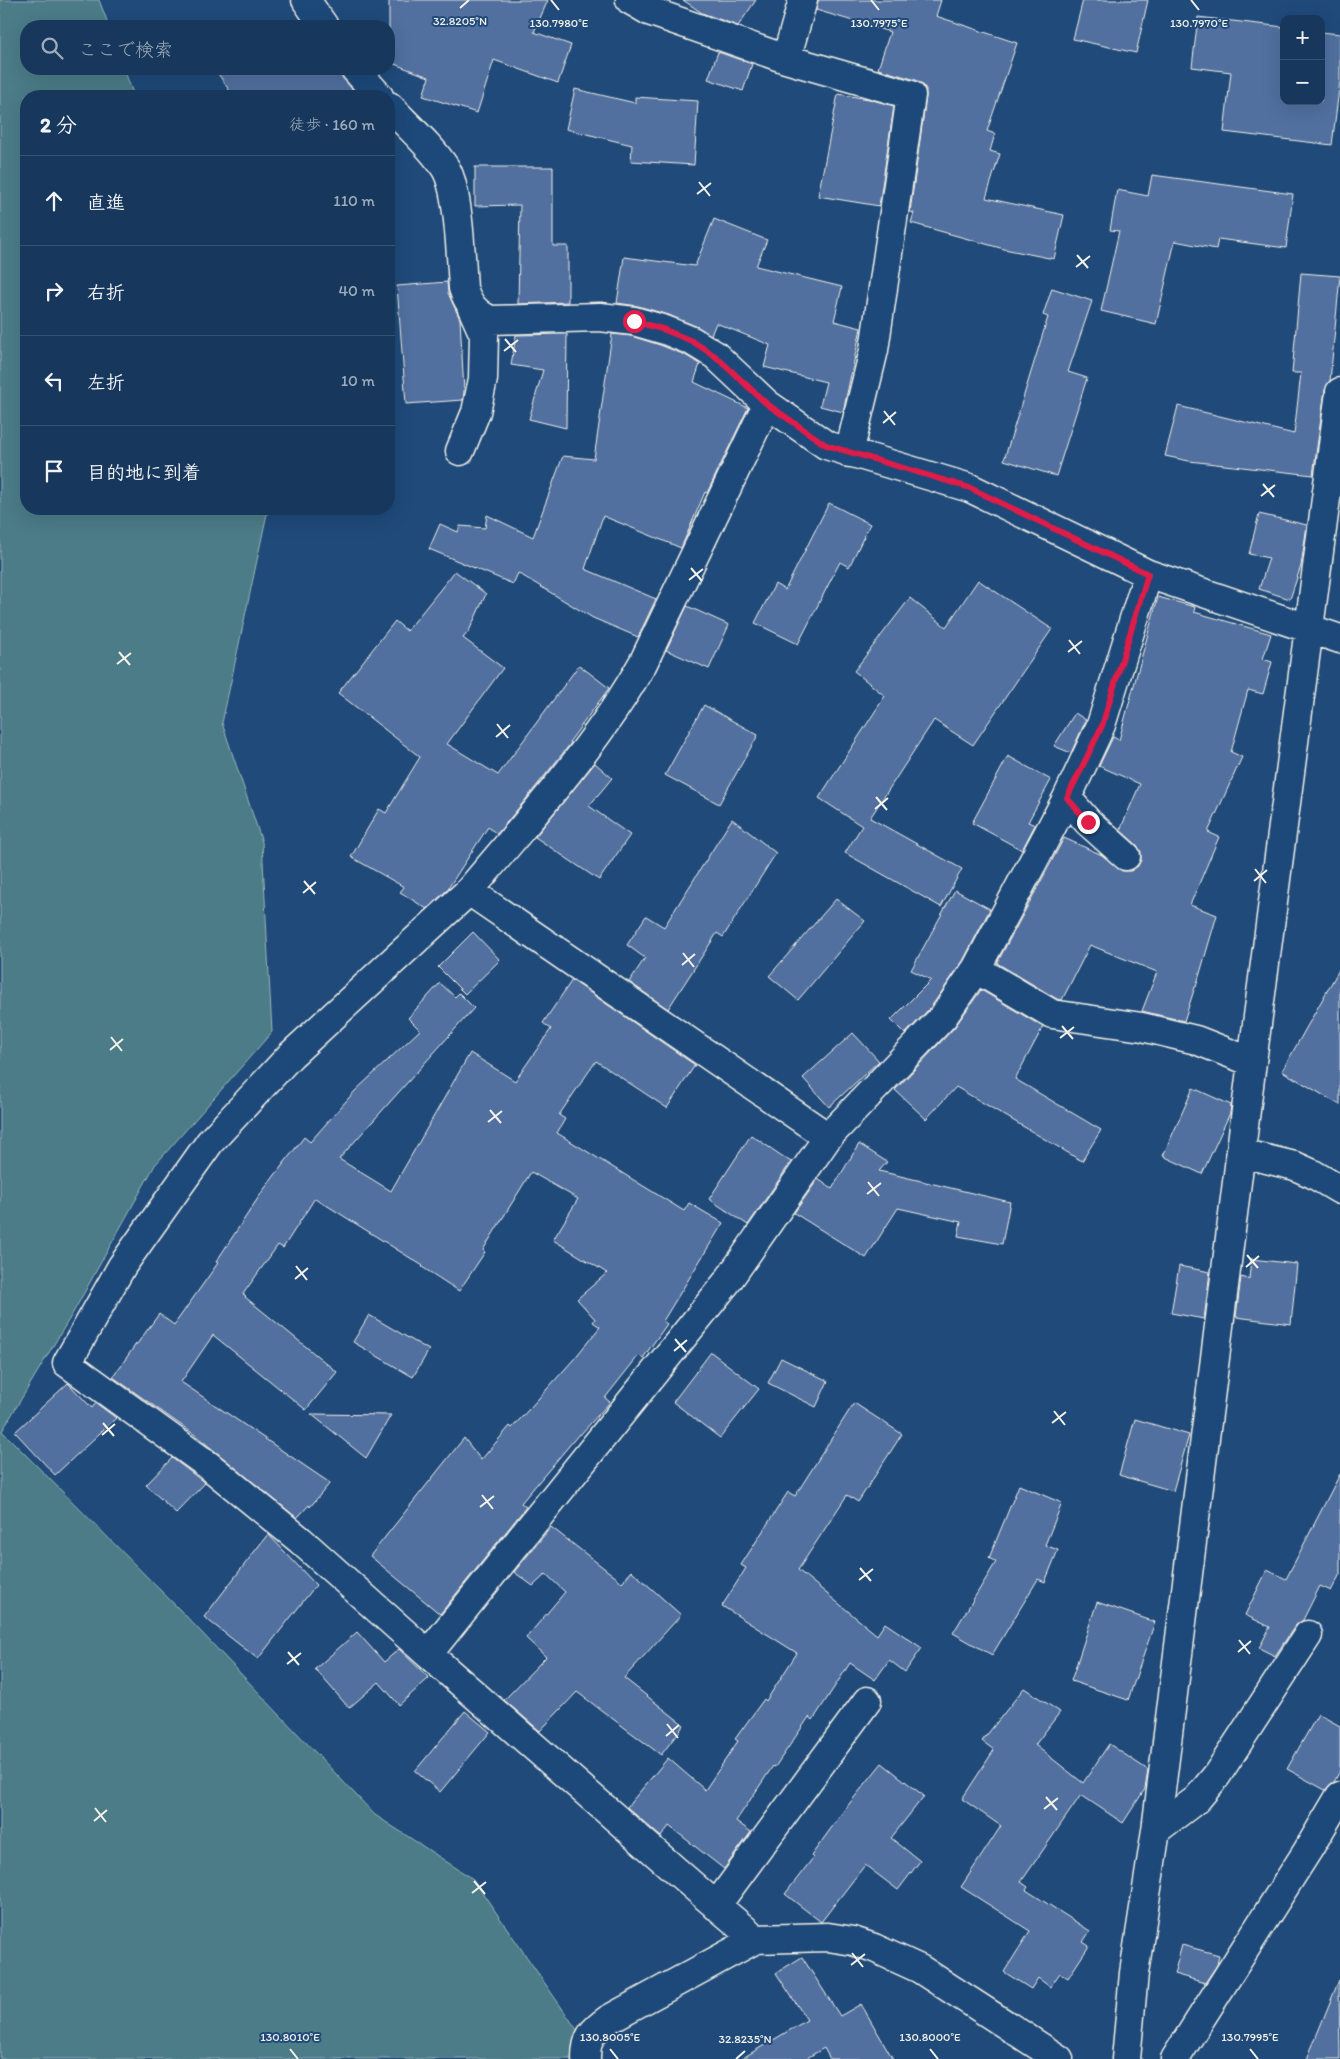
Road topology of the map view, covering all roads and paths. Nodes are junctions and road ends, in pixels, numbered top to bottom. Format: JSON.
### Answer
{"nodes":[{"id":1,"x":306,"y":0,"type":"edge"},
{"id":2,"x":630,"y":0,"type":"edge"},
{"id":3,"x":803,"y":0,"type":"edge"},
{"id":4,"x":320,"y":20,"type":"edge"},
{"id":5,"x":786,"y":59,"type":"junction"},
{"id":6,"x":360,"y":75,"type":"edge"},
{"id":7,"x":374,"y":90,"type":"edge"},
{"id":8,"x":395,"y":112,"type":"edge"},
{"id":9,"x":471,"y":306,"type":"junction"},
{"id":10,"x":1340,"y":392,"type":"edge"},
{"id":11,"x":767,"y":404,"type":"junction"},
{"id":12,"x":460,"y":451,"type":"dead end"},
{"id":13,"x":849,"y":453,"type":"junction"},
{"id":14,"x":1148,"y":574,"type":"junction"},
{"id":15,"x":1308,"y":627,"type":"junction"},
{"id":16,"x":1340,"y":638,"type":"edge"},
{"id":17,"x":1067,"y":798,"type":"junction"},
{"id":18,"x":1126,"y":856,"type":"dead end"},
{"id":19,"x":469,"y":891,"type":"junction"},
{"id":20,"x":976,"y":969,"type":"junction"},
{"id":21,"x":1252,"y":1062,"type":"junction"},
{"id":22,"x":828,"y":1137,"type":"junction"},
{"id":23,"x":1241,"y":1153,"type":"junction"},
{"id":24,"x":1340,"y":1190,"type":"edge"},
{"id":25,"x":1308,"y":1635,"type":"dead end"},
{"id":26,"x":428,"y":1654,"type":"junction"},
{"id":27,"x":867,"y":1701,"type":"dead end"},
{"id":28,"x":1340,"y":1796,"type":"edge"},
{"id":29,"x":1156,"y":1830,"type":"junction"},
{"id":30,"x":716,"y":1906,"type":"junction"},
{"id":31,"x":756,"y":1939,"type":"junction"},
{"id":32,"x":1057,"y":2058,"type":"edge"},
{"id":33,"x":586,"y":2059,"type":"edge"},
{"id":34,"x":1126,"y":2059,"type":"edge"},
{"id":35,"x":1175,"y":2059,"type":"edge"}],
"edges":[{"from":1,"to":4,"type":"street"},
{"from":2,"to":5,"type":"street"},
{"from":3,"to":5,"type":"street"},
{"from":5,"to":13,"type":"street"},
{"from":6,"to":7,"type":"street"},
{"from":8,"to":9,"type":"street"},
{"from":9,"to":11,"type":"street"},
{"from":9,"to":12,"type":"street"},
{"from":10,"to":15,"type":"street"},
{"from":11,"to":13,"type":"street"},
{"from":11,"to":19,"type":"street"},
{"from":13,"to":14,"type":"street"},
{"from":14,"to":15,"type":"street"},
{"from":14,"to":17,"type":"street"},
{"from":15,"to":16,"type":"street"},
{"from":15,"to":21,"type":"street"},
{"from":17,"to":18,"type":"street"},
{"from":17,"to":20,"type":"street"},
{"from":19,"to":22,"type":"street"},
{"from":19,"to":26,"type":"street"},
{"from":20,"to":21,"type":"street"},
{"from":20,"to":22,"type":"street"},
{"from":21,"to":23,"type":"street"},
{"from":22,"to":26,"type":"street"},
{"from":23,"to":24,"type":"street"},
{"from":23,"to":29,"type":"street"},
{"from":25,"to":29,"type":"street"},
{"from":26,"to":30,"type":"street"},
{"from":27,"to":30,"type":"street"},
{"from":28,"to":35,"type":"street"},
{"from":29,"to":34,"type":"street"},
{"from":30,"to":31,"type":"street"},
{"from":31,"to":32,"type":"street"},
{"from":31,"to":33,"type":"street"}]}
